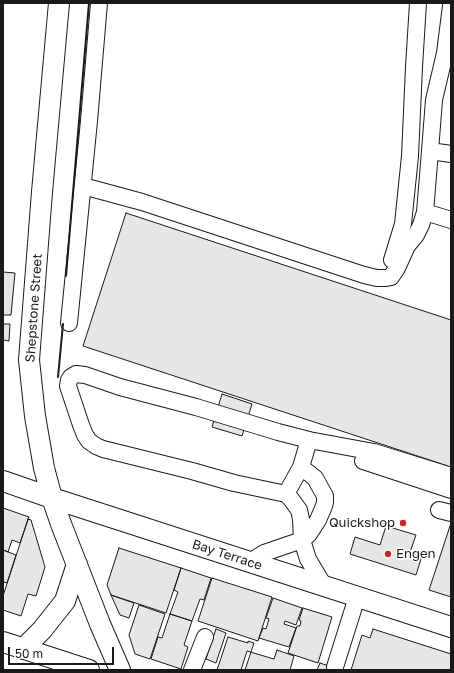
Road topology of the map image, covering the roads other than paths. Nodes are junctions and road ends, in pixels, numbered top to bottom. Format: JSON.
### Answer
{"nodes":[{"id":1,"x":59,"y":3,"type":"edge"},
{"id":2,"x":99,"y":3,"type":"edge"},
{"id":3,"x":418,"y":3,"type":"edge"},
{"id":4,"x":451,"y":6,"type":"edge"},
{"id":5,"x":430,"y":151,"type":"junction"},
{"id":6,"x":451,"y":154,"type":"edge"},
{"id":7,"x":83,"y":186,"type":"junction"},
{"id":8,"x":425,"y":212,"type":"junction"},
{"id":9,"x":451,"y":220,"type":"edge"},
{"id":10,"x":386,"y":278,"type":"junction"},
{"id":11,"x":69,"y":323,"type":"dead end"},
{"id":12,"x":309,"y":440,"type":"junction"},
{"id":13,"x":363,"y":461,"type":"dead end"},
{"id":14,"x":301,"y":466,"type":"junction"},
{"id":15,"x":451,"y":476,"type":"edge"},
{"id":16,"x":3,"y":481,"type":"edge"},
{"id":17,"x":451,"y":490,"type":"edge"},
{"id":18,"x":286,"y":494,"type":"junction"},
{"id":19,"x":52,"y":498,"type":"junction"},
{"id":20,"x":302,"y":540,"type":"junction"},
{"id":21,"x":250,"y":562,"type":"junction"},
{"id":22,"x":77,"y":564,"type":"junction"},
{"id":23,"x":324,"y":586,"type":"junction"},
{"id":24,"x":357,"y":597,"type":"junction"},
{"id":25,"x":447,"y":622,"type":"edge"},
{"id":26,"x":206,"y":637,"type":"dead end"},
{"id":27,"x":3,"y":642,"type":"edge"},
{"id":28,"x":23,"y":649,"type":"junction"},
{"id":29,"x":59,"y":666,"type":"edge"},
{"id":30,"x":335,"y":667,"type":"dead end"},
{"id":31,"x":89,"y":670,"type":"edge"},
{"id":32,"x":120,"y":670,"type":"edge"},
{"id":33,"x":192,"y":670,"type":"edge"}],
"edges":[{"from":1,"to":19,"type":"main road","name":"Shepstone Street"},
{"from":2,"to":7,"type":"lane"},
{"from":3,"to":10,"type":"lane"},
{"from":4,"to":5,"type":"lane"},
{"from":5,"to":6,"type":"lane"},
{"from":5,"to":8,"type":"lane"},
{"from":7,"to":10,"type":"lane"},
{"from":7,"to":11,"type":"lane"},
{"from":8,"to":9,"type":"lane"},
{"from":8,"to":10,"type":"lane"},
{"from":12,"to":14,"type":"lane"},
{"from":12,"to":15,"type":"lane"},
{"from":12,"to":18,"type":"lane"},
{"from":13,"to":17,"type":"lane"},
{"from":14,"to":18,"type":"lane"},
{"from":14,"to":20,"type":"lane"},
{"from":16,"to":19,"type":"main road","name":"Bay Terrace"},
{"from":18,"to":20,"type":"lane"},
{"from":19,"to":21,"type":"main road","name":"Bay Terrace"},
{"from":19,"to":22,"type":"main road","name":"Shepstone Street"},
{"from":20,"to":21,"type":"lane"},
{"from":20,"to":23,"type":"lane"},
{"from":21,"to":23,"type":"main road","name":"Bay Terrace"},
{"from":22,"to":28,"type":"main road"},
{"from":22,"to":32,"type":"main road","name":"Shepstone Street"},
{"from":23,"to":24,"type":"main road","name":"Bay Terrace"},
{"from":24,"to":25,"type":"main road","name":"Bay Terrace"},
{"from":24,"to":30,"type":"lane"},
{"from":26,"to":33,"type":"lane"},
{"from":27,"to":28,"type":"main road"},
{"from":28,"to":29,"type":"main road"},
{"from":29,"to":31,"type":"main road"}]}
